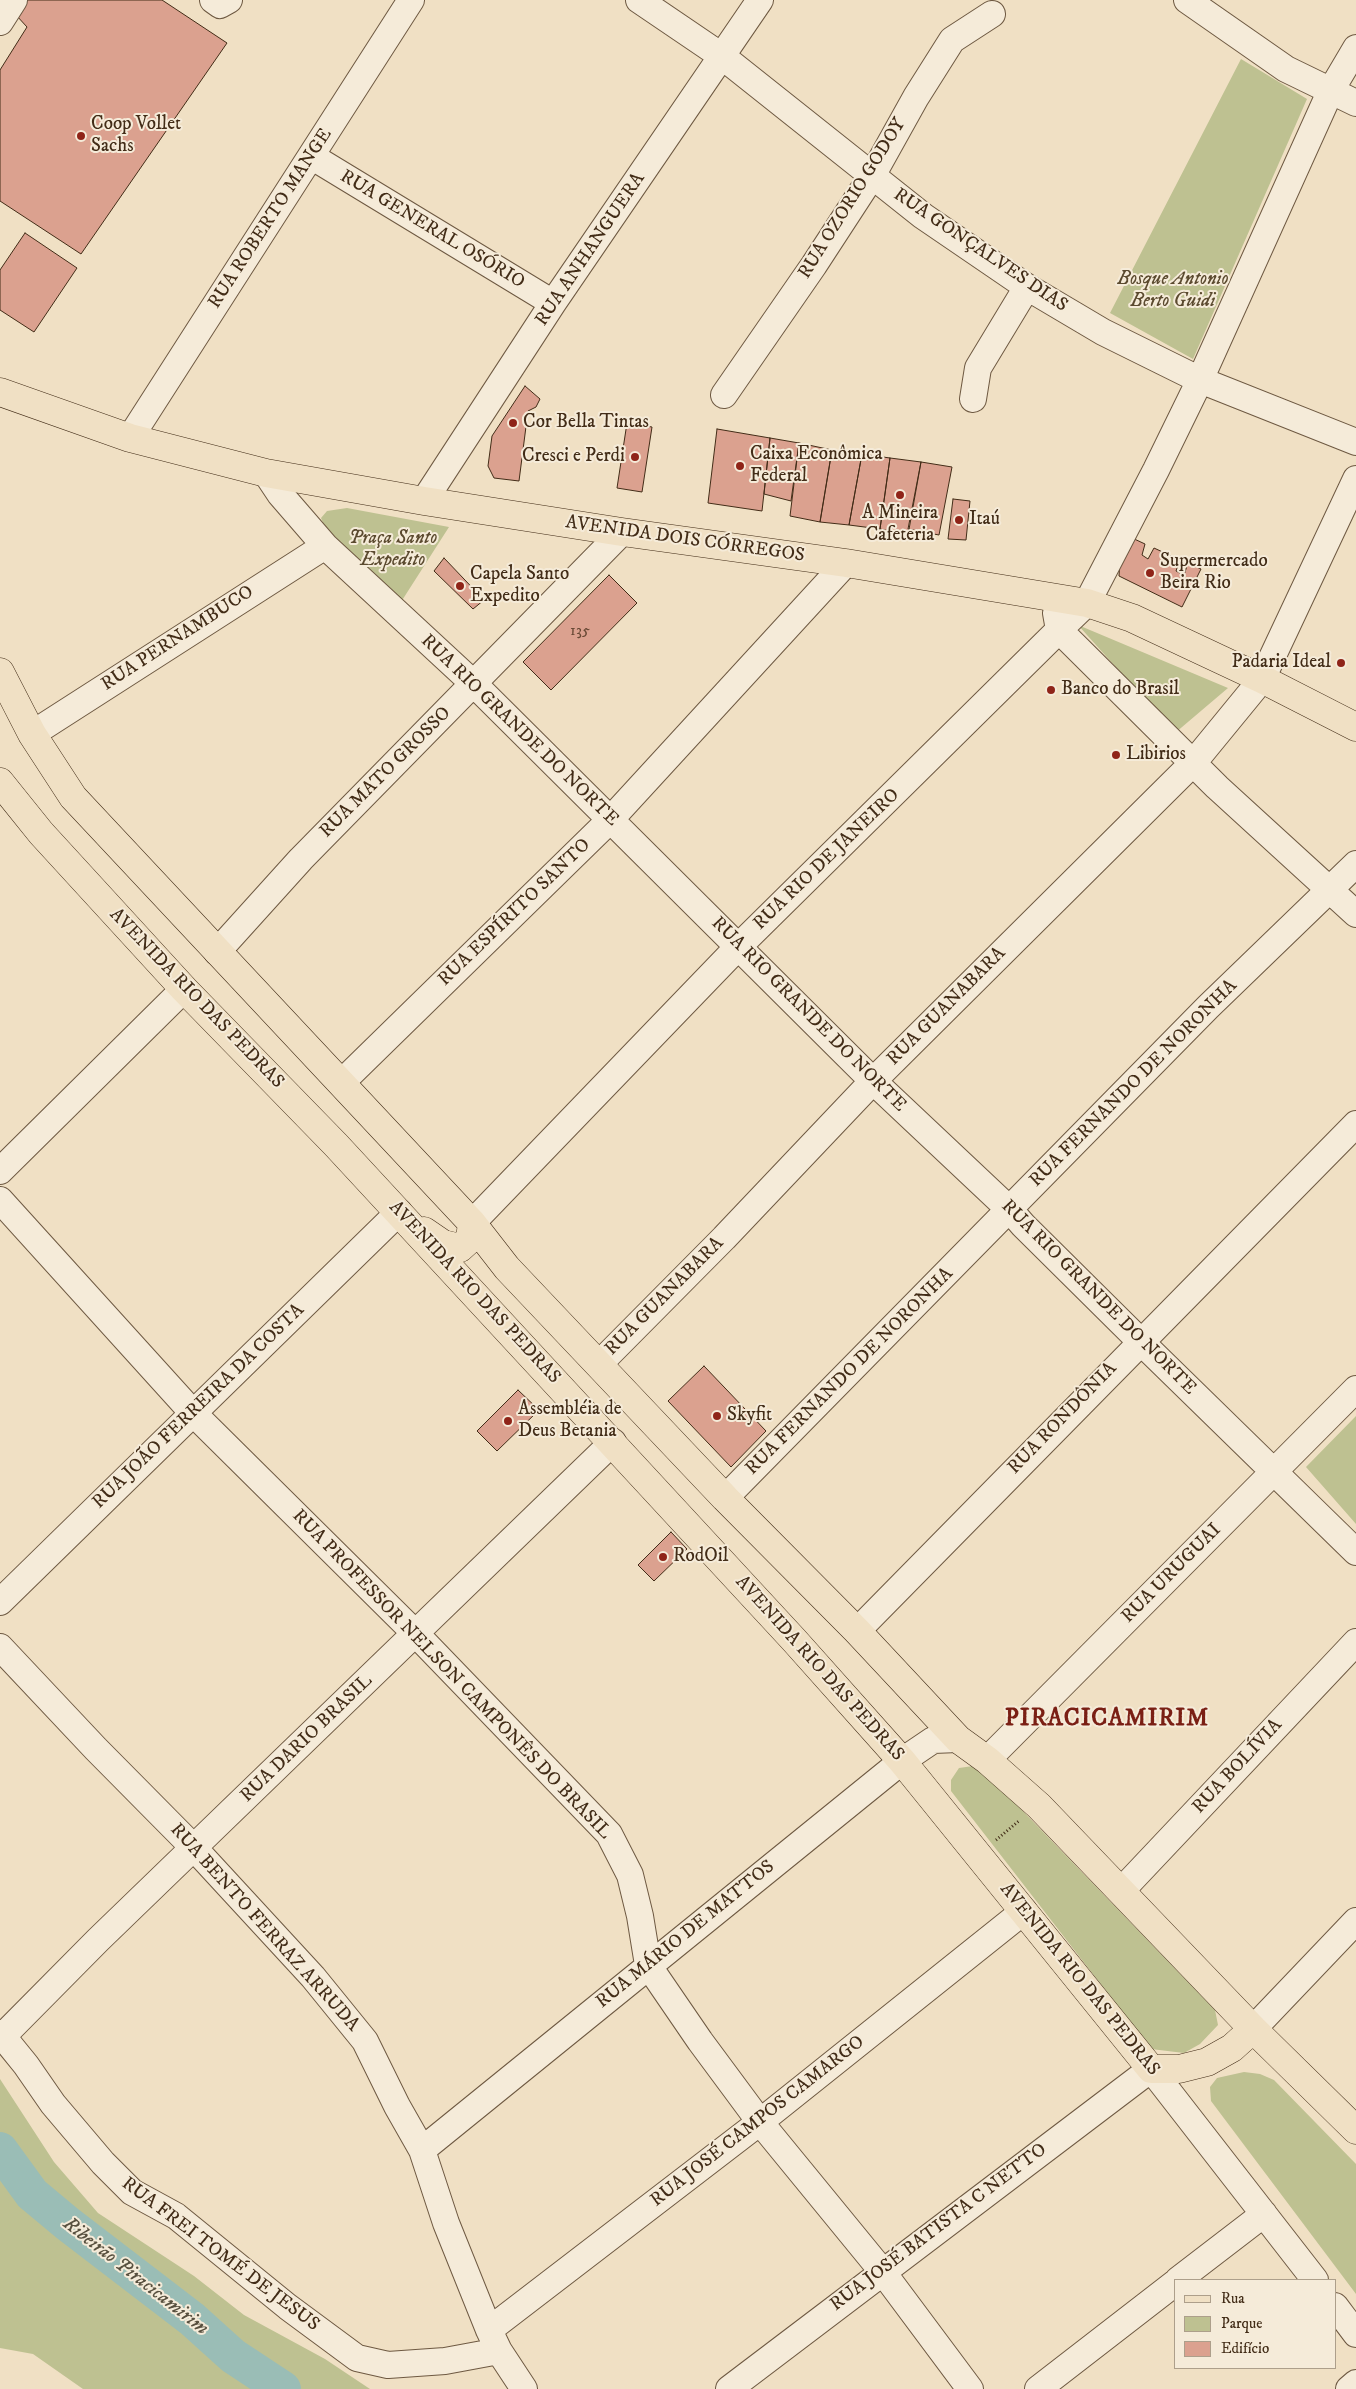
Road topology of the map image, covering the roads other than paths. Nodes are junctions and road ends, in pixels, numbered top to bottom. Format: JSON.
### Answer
{"nodes":[{"id":1,"x":14,"y":0,"type":"edge"},
{"id":2,"x":213,"y":0,"type":"edge"},
{"id":3,"x":229,"y":0,"type":"edge"},
{"id":4,"x":411,"y":0,"type":"edge"},
{"id":5,"x":639,"y":0,"type":"edge"},
{"id":6,"x":760,"y":0,"type":"edge"},
{"id":7,"x":1187,"y":0,"type":"edge"},
{"id":8,"x":992,"y":14,"type":"dead end"},
{"id":9,"x":0,"y":22,"type":"edge"},
{"id":10,"x":1356,"y":48,"type":"edge"},
{"id":11,"x":723,"y":57,"type":"junction"},
{"id":12,"x":1330,"y":92,"type":"junction"},
{"id":13,"x":1356,"y":103,"type":"edge"},
{"id":14,"x":311,"y":156,"type":"junction"},
{"id":15,"x":872,"y":176,"type":"junction"},
{"id":16,"x":1027,"y":287,"type":"junction"},
{"id":17,"x":553,"y":303,"type":"junction"},
{"id":18,"x":1200,"y":380,"type":"junction"},
{"id":19,"x":2,"y":390,"type":"edge"},
{"id":20,"x":724,"y":395,"type":"dead end"},
{"id":21,"x":973,"y":399,"type":"dead end"},
{"id":22,"x":130,"y":438,"type":"junction"},
{"id":23,"x":1356,"y":442,"type":"edge"},
{"id":24,"x":266,"y":473,"type":"junction"},
{"id":25,"x":1356,"y":479,"type":"edge"},
{"id":26,"x":424,"y":501,"type":"junction"},
{"id":27,"x":622,"y":532,"type":"junction"},
{"id":28,"x":325,"y":546,"type":"junction"},
{"id":29,"x":846,"y":563,"type":"junction"},
{"id":30,"x":1055,"y":598,"type":"junction"},
{"id":31,"x":1087,"y":603,"type":"junction"},
{"id":32,"x":1059,"y":630,"type":"junction"},
{"id":33,"x":0,"y":672,"type":"edge"},
{"id":34,"x":1262,"y":679,"type":"junction"},
{"id":35,"x":474,"y":684,"type":"junction"},
{"id":36,"x":1356,"y":727,"type":"edge"},
{"id":37,"x":32,"y":734,"type":"junction"},
{"id":38,"x":1194,"y":762,"type":"junction"},
{"id":39,"x":0,"y":782,"type":"edge"},
{"id":40,"x":610,"y":820,"type":"junction"},
{"id":41,"x":1356,"y":864,"type":"edge"},
{"id":42,"x":1331,"y":890,"type":"junction"},
{"id":43,"x":1356,"y":914,"type":"edge"},
{"id":44,"x":738,"y":947,"type":"junction"},
{"id":45,"x":217,"y":952,"type":"junction"},
{"id":46,"x":184,"y":989,"type":"junction"},
{"id":47,"x":873,"y":1081,"type":"junction"},
{"id":48,"x":341,"y":1083,"type":"junction"},
{"id":49,"x":1356,"y":1124,"type":"edge"},
{"id":50,"x":0,"y":1171,"type":"edge"},
{"id":51,"x":0,"y":1200,"type":"edge"},
{"id":52,"x":1010,"y":1210,"type":"junction"},
{"id":53,"x":399,"y":1212,"type":"junction"},
{"id":54,"x":472,"y":1223,"type":"junction"},
{"id":55,"x":1140,"y":1341,"type":"junction"},
{"id":56,"x":600,"y":1363,"type":"junction"},
{"id":57,"x":1356,"y":1389,"type":"edge"},
{"id":58,"x":193,"y":1413,"type":"junction"},
{"id":59,"x":613,"y":1442,"type":"junction"},
{"id":60,"x":1273,"y":1473,"type":"junction"},
{"id":61,"x":725,"y":1498,"type":"junction"},
{"id":62,"x":1356,"y":1552,"type":"edge"},
{"id":63,"x":0,"y":1602,"type":"edge"},
{"id":64,"x":857,"y":1631,"type":"junction"},
{"id":65,"x":416,"y":1634,"type":"junction"},
{"id":66,"x":1356,"y":1642,"type":"edge"},
{"id":67,"x":0,"y":1648,"type":"edge"},
{"id":68,"x":958,"y":1740,"type":"junction"},
{"id":69,"x":987,"y":1760,"type":"junction"},
{"id":70,"x":902,"y":1761,"type":"junction"},
{"id":71,"x":195,"y":1849,"type":"junction"},
{"id":72,"x":1120,"y":1891,"type":"junction"},
{"id":73,"x":1024,"y":1911,"type":"junction"},
{"id":74,"x":1356,"y":1921,"type":"edge"},
{"id":75,"x":648,"y":1965,"type":"junction"},
{"id":76,"x":1253,"y":2029,"type":"junction"},
{"id":77,"x":1,"y":2035,"type":"edge"},
{"id":78,"x":1151,"y":2069,"type":"junction"},
{"id":79,"x":760,"y":2122,"type":"junction"},
{"id":80,"x":1356,"y":2130,"type":"edge"},
{"id":81,"x":422,"y":2150,"type":"junction"},
{"id":82,"x":1264,"y":2214,"type":"junction"},
{"id":83,"x":882,"y":2271,"type":"junction"},
{"id":84,"x":1179,"y":2279,"type":"edge"},
{"id":85,"x":1314,"y":2279,"type":"edge"},
{"id":86,"x":1174,"y":2284,"type":"edge"},
{"id":87,"x":1336,"y":2307,"type":"edge"},
{"id":88,"x":1356,"y":2334,"type":"edge"},
{"id":89,"x":494,"y":2340,"type":"junction"},
{"id":90,"x":1356,"y":2383,"type":"edge"},
{"id":91,"x":524,"y":2389,"type":"edge"},
{"id":92,"x":729,"y":2389,"type":"edge"},
{"id":93,"x":970,"y":2389,"type":"edge"},
{"id":94,"x":1038,"y":2389,"type":"edge"},
{"id":95,"x":1349,"y":2389,"type":"edge"}],
"edges":[{"from":1,"to":9,"type":"street"},
{"from":2,"to":3,"type":"street"},
{"from":4,"to":14,"type":"street","name":"RUA ROBERTO MANGE"},
{"from":5,"to":11,"type":"street","name":"RUA GONÇALVES DIAS"},
{"from":6,"to":11,"type":"street","name":"RUA ANHANGUERA"},
{"from":7,"to":12,"type":"street"},
{"from":8,"to":15,"type":"street","name":"RUA OZORIO GODOY"},
{"from":10,"to":12,"type":"street","name":"RUA RIO DE JANEIRO"},
{"from":11,"to":15,"type":"street","name":"RUA GONÇALVES DIAS"},
{"from":11,"to":17,"type":"street","name":"RUA ANHANGUERA"},
{"from":12,"to":13,"type":"street"},
{"from":12,"to":18,"type":"street","name":"RUA RIO DE JANEIRO"},
{"from":14,"to":17,"type":"street","name":"RUA GENERAL OSÓRIO"},
{"from":14,"to":22,"type":"street","name":"RUA ROBERTO MANGE"},
{"from":15,"to":16,"type":"street","name":"RUA GONÇALVES DIAS"},
{"from":15,"to":20,"type":"street","name":"RUA OZORIO GODOY"},
{"from":16,"to":18,"type":"street","name":"RUA GONÇALVES DIAS"},
{"from":16,"to":21,"type":"street"},
{"from":17,"to":26,"type":"street","name":"RUA ANHANGUERA"},
{"from":18,"to":23,"type":"street","name":"RUA GONÇALVES DIAS"},
{"from":18,"to":31,"type":"street","name":"RUA RIO DE JANEIRO"},
{"from":19,"to":22,"type":"main road","name":"AVENIDA DOIS CÓRREGOS"},
{"from":22,"to":24,"type":"main road","name":"AVENIDA DOIS CÓRREGOS"},
{"from":24,"to":26,"type":"main road","name":"AVENIDA DOIS CÓRREGOS"},
{"from":24,"to":28,"type":"street","name":"RUA RIO GRANDE DO NORTE"},
{"from":25,"to":34,"type":"street","name":"RUA GUANABARA"},
{"from":26,"to":27,"type":"main road","name":"AVENIDA DOIS CÓRREGOS"},
{"from":27,"to":29,"type":"main road","name":"AVENIDA DOIS CÓRREGOS"},
{"from":27,"to":35,"type":"street","name":"RUA MATO GROSSO"},
{"from":28,"to":35,"type":"street","name":"RUA RIO GRANDE DO NORTE"},
{"from":28,"to":37,"type":"street","name":"RUA PERNAMBUCO"},
{"from":29,"to":30,"type":"main road","name":"AVENIDA DOIS CÓRREGOS"},
{"from":29,"to":40,"type":"street","name":"RUA ESPÍRITO SANTO"},
{"from":30,"to":31,"type":"main road","name":"AVENIDA DOIS CÓRREGOS"},
{"from":30,"to":32,"type":"street"},
{"from":31,"to":32,"type":"street","name":"RUA RIO DE JANEIRO"},
{"from":31,"to":34,"type":"main road","name":"AVENIDA DOIS CÓRREGOS"},
{"from":32,"to":38,"type":"street"},
{"from":32,"to":44,"type":"street","name":"RUA RIO DE JANEIRO"},
{"from":33,"to":37,"type":"main road"},
{"from":34,"to":36,"type":"main road","name":"AVENIDA DOIS CÓRREGOS"},
{"from":34,"to":38,"type":"street","name":"RUA GUANABARA"},
{"from":35,"to":40,"type":"street","name":"RUA RIO GRANDE DO NORTE"},
{"from":35,"to":45,"type":"street","name":"RUA MATO GROSSO"},
{"from":37,"to":45,"type":"main road"},
{"from":38,"to":42,"type":"street"},
{"from":38,"to":47,"type":"street","name":"RUA GUANABARA"},
{"from":39,"to":46,"type":"main road","name":"AVENIDA RIO DAS PEDRAS"},
{"from":40,"to":44,"type":"street","name":"RUA RIO GRANDE DO NORTE"},
{"from":40,"to":48,"type":"street","name":"RUA ESPÍRITO SANTO"},
{"from":41,"to":42,"type":"street","name":"RUA FERNANDO DE NORONHA"},
{"from":42,"to":43,"type":"street"},
{"from":42,"to":52,"type":"street","name":"RUA FERNANDO DE NORONHA"},
{"from":44,"to":47,"type":"street","name":"RUA RIO GRANDE DO NORTE"},
{"from":44,"to":54,"type":"street","name":"RUA RIO DE JANEIRO"},
{"from":45,"to":48,"type":"main road"},
{"from":46,"to":50,"type":"street"},
{"from":46,"to":53,"type":"main road","name":"AVENIDA RIO DAS PEDRAS"},
{"from":47,"to":52,"type":"street","name":"RUA RIO GRANDE DO NORTE"},
{"from":47,"to":56,"type":"street","name":"RUA GUANABARA"},
{"from":48,"to":54,"type":"main road"},
{"from":49,"to":55,"type":"street","name":"RUA RONDÔNIA"},
{"from":51,"to":58,"type":"street","name":"RUA PROFESSOR NELSON CAMPONÊS DO BRASIL"},
{"from":52,"to":55,"type":"street","name":"RUA RIO GRANDE DO NORTE"},
{"from":52,"to":61,"type":"street","name":"RUA FERNANDO DE NORONHA"},
{"from":53,"to":54,"type":"main road"},
{"from":53,"to":58,"type":"street","name":"RUA JOÃO FERREIRA DA COSTA"},
{"from":53,"to":59,"type":"main road","name":"AVENIDA RIO DAS PEDRAS"},
{"from":54,"to":56,"type":"main road"},
{"from":55,"to":60,"type":"street","name":"RUA RIO GRANDE DO NORTE"},
{"from":55,"to":64,"type":"street","name":"RUA RONDÔNIA"},
{"from":56,"to":61,"type":"main road"},
{"from":57,"to":60,"type":"street","name":"RUA URUGUAI"},
{"from":58,"to":63,"type":"street","name":"RUA JOÃO FERREIRA DA COSTA"},
{"from":58,"to":65,"type":"street","name":"RUA PROFESSOR NELSON CAMPONÊS DO BRASIL"},
{"from":59,"to":65,"type":"street","name":"RUA DARIO BRASIL"},
{"from":59,"to":70,"type":"main road","name":"AVENIDA RIO DAS PEDRAS"},
{"from":60,"to":62,"type":"street","name":"RUA RIO GRANDE DO NORTE"},
{"from":60,"to":69,"type":"street","name":"RUA URUGUAI"},
{"from":61,"to":64,"type":"main road"},
{"from":64,"to":68,"type":"main road"},
{"from":65,"to":71,"type":"street","name":"RUA DARIO BRASIL"},
{"from":65,"to":75,"type":"street","name":"RUA PROFESSOR NELSON CAMPONÊS DO BRASIL"},
{"from":66,"to":72,"type":"street","name":"RUA BOLÍVIA"},
{"from":67,"to":71,"type":"street","name":"RUA BENTO FERRAZ ARRUDA"},
{"from":68,"to":69,"type":"main road"},
{"from":68,"to":70,"type":"street","name":"RUA MÁRIO DE MATTOS"},
{"from":69,"to":72,"type":"main road"},
{"from":70,"to":73,"type":"main road","name":"AVENIDA RIO DAS PEDRAS"},
{"from":70,"to":75,"type":"street","name":"RUA MÁRIO DE MATTOS"},
{"from":71,"to":77,"type":"street","name":"RUA DARIO BRASIL"},
{"from":71,"to":81,"type":"street","name":"RUA BENTO FERRAZ ARRUDA"},
{"from":72,"to":76,"type":"main road"},
{"from":73,"to":78,"type":"main road","name":"AVENIDA RIO DAS PEDRAS"},
{"from":73,"to":79,"type":"street","name":"RUA JOSÉ CAMPOS CAMARGO"},
{"from":74,"to":76,"type":"street"},
{"from":75,"to":79,"type":"street","name":"RUA PROFESSOR NELSON CAMPONÊS DO BRASIL"},
{"from":75,"to":81,"type":"street","name":"RUA MÁRIO DE MATTOS"},
{"from":76,"to":78,"type":"main road"},
{"from":76,"to":80,"type":"main road"},
{"from":77,"to":89,"type":"street","name":"RUA FREI TOMÉ DE JESUS"},
{"from":78,"to":82,"type":"street","name":"AVENIDA RIO DAS PEDRAS"},
{"from":78,"to":83,"type":"street","name":"RUA JOSÉ BATISTA C NETTO"},
{"from":79,"to":83,"type":"street","name":"RUA PROFESSOR NELSON CAMPONÊS DO BRASIL"},
{"from":79,"to":89,"type":"street","name":"RUA JOSÉ CAMPOS CAMARGO"},
{"from":81,"to":89,"type":"street","name":"RUA BENTO FERRAZ ARRUDA"},
{"from":82,"to":84,"type":"street"},
{"from":82,"to":85,"type":"street","name":"AVENIDA RIO DAS PEDRAS"},
{"from":83,"to":92,"type":"street","name":"RUA JOSÉ BATISTA C NETTO"},
{"from":83,"to":93,"type":"street","name":"RUA PROFESSOR NELSON CAMPONÊS DO BRASIL"},
{"from":86,"to":94,"type":"street"},
{"from":87,"to":88,"type":"street"},
{"from":89,"to":91,"type":"street","name":"RUA BENTO FERRAZ ARRUDA"},
{"from":90,"to":95,"type":"street"}]}
